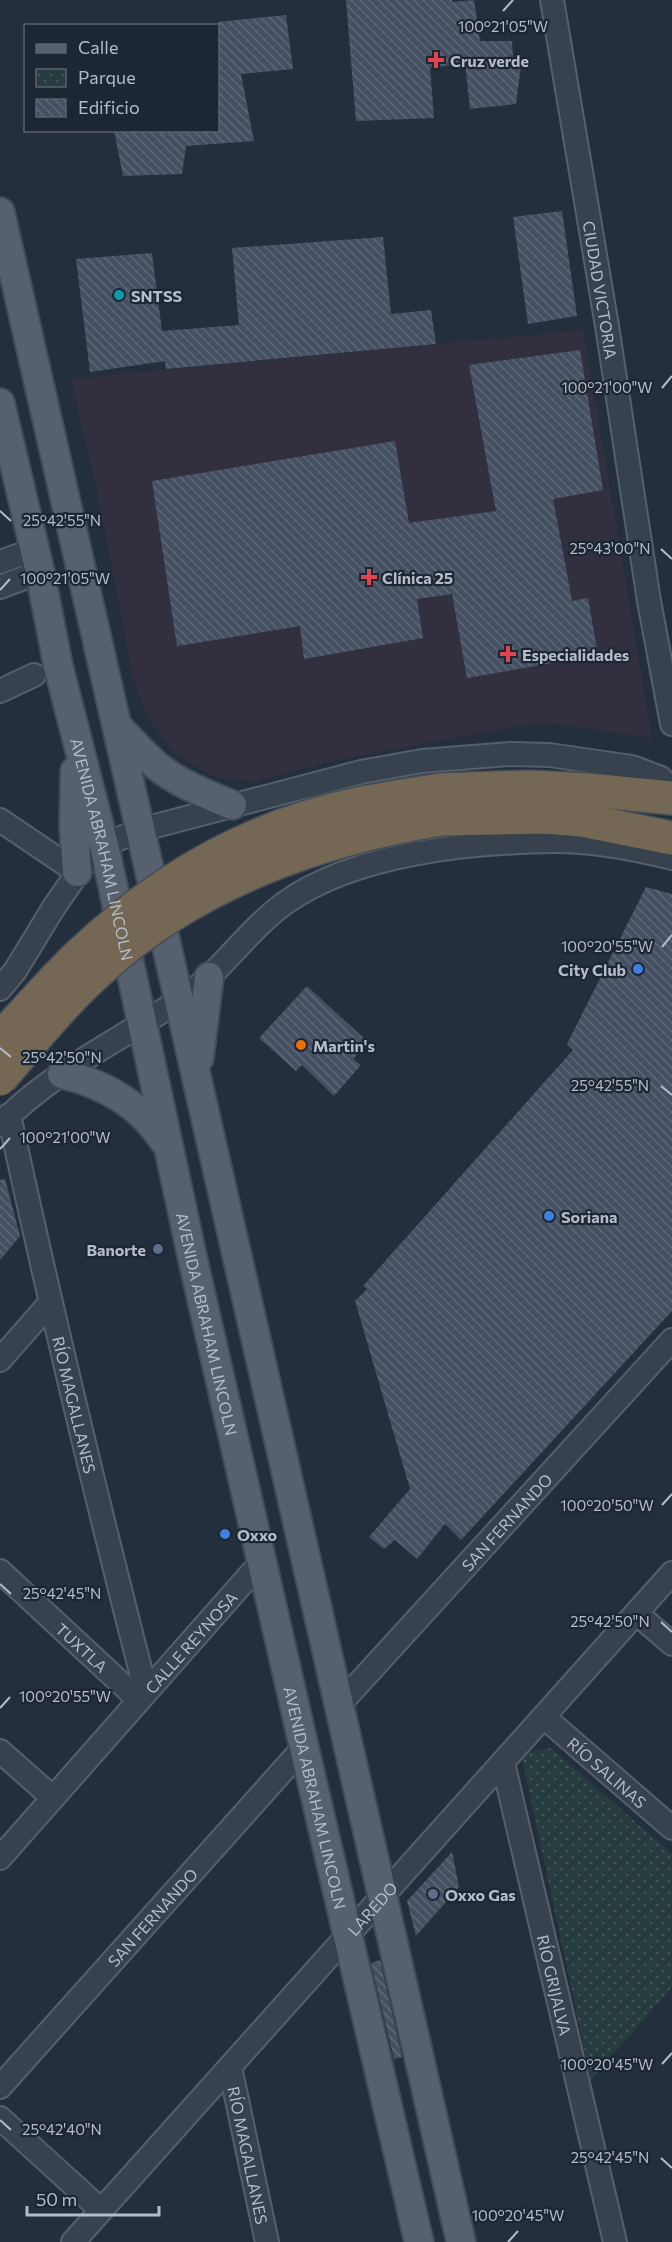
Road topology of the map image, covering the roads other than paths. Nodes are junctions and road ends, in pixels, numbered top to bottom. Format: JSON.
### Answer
{"nodes":[{"id":1,"x":552,"y":0,"type":"edge"},
{"id":2,"x":0,"y":212,"type":"edge"},
{"id":3,"x":0,"y":403,"type":"edge"},
{"id":4,"x":37,"y":561,"type":"junction"},
{"id":5,"x":0,"y":562,"type":"edge"},
{"id":6,"x":0,"y":587,"type":"edge"},
{"id":7,"x":34,"y":675,"type":"dead end"},
{"id":8,"x":0,"y":691,"type":"edge"},
{"id":9,"x":672,"y":724,"type":"edge"},
{"id":10,"x":117,"y":726,"type":"junction"},
{"id":11,"x":76,"y":739,"type":"junction"},
{"id":12,"x":672,"y":796,"type":"edge"},
{"id":13,"x":441,"y":804,"type":"junction"},
{"id":14,"x":232,"y":805,"type":"junction"},
{"id":15,"x":0,"y":820,"type":"edge"},
{"id":16,"x":140,"y":830,"type":"junction"},
{"id":17,"x":672,"y":838,"type":"edge"},
{"id":18,"x":104,"y":845,"type":"junction"},
{"id":19,"x":672,"y":858,"type":"edge"},
{"id":20,"x":77,"y":872,"type":"junction"},
{"id":21,"x":209,"y":977,"type":"junction"},
{"id":22,"x":0,"y":989,"type":"edge"},
{"id":23,"x":180,"y":1001,"type":"junction"},
{"id":24,"x":142,"y":1023,"type":"junction"},
{"id":25,"x":0,"y":1039,"type":"edge"},
{"id":26,"x":62,"y":1074,"type":"junction"},
{"id":27,"x":0,"y":1079,"type":"edge"},
{"id":28,"x":197,"y":1081,"type":"junction"},
{"id":29,"x":5,"y":1120,"type":"edge"},
{"id":30,"x":170,"y":1150,"type":"junction"},
{"id":31,"x":225,"y":1207,"type":"junction"},
{"id":32,"x":184,"y":1217,"type":"junction"},
{"id":33,"x":192,"y":1256,"type":"junction"},
{"id":34,"x":237,"y":1260,"type":"junction"},
{"id":35,"x":50,"y":1304,"type":"junction"},
{"id":36,"x":671,"y":1345,"type":"edge"},
{"id":37,"x":0,"y":1360,"type":"edge"},
{"id":38,"x":263,"y":1560,"type":"junction"},
{"id":39,"x":0,"y":1571,"type":"edge"},
{"id":40,"x":672,"y":1573,"type":"edge"},
{"id":41,"x":636,"y":1613,"type":"junction"},
{"id":42,"x":672,"y":1644,"type":"edge"},
{"id":43,"x":142,"y":1696,"type":"junction"},
{"id":44,"x":339,"y":1705,"type":"junction"},
{"id":45,"x":544,"y":1717,"type":"junction"},
{"id":46,"x":304,"y":1747,"type":"junction"},
{"id":47,"x":0,"y":1751,"type":"edge"},
{"id":48,"x":503,"y":1763,"type":"junction"},
{"id":49,"x":53,"y":1798,"type":"junction"},
{"id":50,"x":672,"y":1828,"type":"edge"},
{"id":51,"x":0,"y":1858,"type":"edge"},
{"id":52,"x":383,"y":1896,"type":"junction"},
{"id":53,"x":348,"y":1934,"type":"junction"},
{"id":54,"x":230,"y":2067,"type":"junction"},
{"id":55,"x":0,"y":2087,"type":"edge"},
{"id":56,"x":0,"y":2118,"type":"edge"},
{"id":57,"x":101,"y":2210,"type":"junction"},
{"id":58,"x":73,"y":2242,"type":"edge"},
{"id":59,"x":267,"y":2242,"type":"edge"},
{"id":60,"x":419,"y":2242,"type":"edge"},
{"id":61,"x":461,"y":2242,"type":"edge"},
{"id":62,"x":615,"y":2242,"type":"edge"}],
"edges":[{"from":1,"to":9,"type":"street","name":"CIUDAD VICTORIA"},
{"from":2,"to":10,"type":"main road"},
{"from":3,"to":4,"type":"main road","name":"AVENIDA ABRAHAM LINCOLN"},
{"from":4,"to":5,"type":"street"},
{"from":4,"to":6,"type":"street"},
{"from":4,"to":11,"type":"main road","name":"AVENIDA ABRAHAM LINCOLN"},
{"from":7,"to":8,"type":"street"},
{"from":10,"to":14,"type":"main road"},
{"from":10,"to":16,"type":"main road"},
{"from":11,"to":18,"type":"main road","name":"AVENIDA ABRAHAM LINCOLN"},
{"from":11,"to":20,"type":"main road"},
{"from":12,"to":13,"type":"highway"},
{"from":12,"to":14,"type":"street"},
{"from":13,"to":17,"type":"highway"},
{"from":13,"to":25,"type":"highway","bridge":true},
{"from":13,"to":27,"type":"highway","bridge":true},
{"from":14,"to":16,"type":"street"},
{"from":15,"to":20,"type":"street"},
{"from":16,"to":18,"type":"street"},
{"from":16,"to":23,"type":"main road"},
{"from":18,"to":20,"type":"street"},
{"from":18,"to":24,"type":"main road","name":"AVENIDA ABRAHAM LINCOLN"},
{"from":19,"to":21,"type":"street"},
{"from":20,"to":22,"type":"street"},
{"from":21,"to":23,"type":"street"},
{"from":21,"to":28,"type":"main road"},
{"from":23,"to":24,"type":"street"},
{"from":23,"to":28,"type":"main road"},
{"from":24,"to":26,"type":"street"},
{"from":24,"to":30,"type":"main road","name":"AVENIDA ABRAHAM LINCOLN"},
{"from":26,"to":29,"type":"street"},
{"from":26,"to":30,"type":"main road"},
{"from":28,"to":31,"type":"main road"},
{"from":29,"to":35,"type":"street","name":"RÍO MAGALLANES"},
{"from":30,"to":32,"type":"main road","name":"AVENIDA ABRAHAM LINCOLN"},
{"from":31,"to":32,"type":"main road"},
{"from":31,"to":34,"type":"main road"},
{"from":32,"to":33,"type":"main road","name":"AVENIDA ABRAHAM LINCOLN"},
{"from":33,"to":34,"type":"main road"},
{"from":33,"to":38,"type":"main road","name":"AVENIDA ABRAHAM LINCOLN"},
{"from":34,"to":44,"type":"main road"},
{"from":35,"to":37,"type":"street"},
{"from":35,"to":43,"type":"street","name":"RÍO MAGALLANES"},
{"from":36,"to":44,"type":"street","name":"SAN FERNANDO"},
{"from":38,"to":43,"type":"street","name":"CALLE REYNOSA"},
{"from":38,"to":46,"type":"main road","name":"AVENIDA ABRAHAM LINCOLN"},
{"from":39,"to":43,"type":"street","name":"TUXTLA"},
{"from":40,"to":41,"type":"street","name":"LAREDO"},
{"from":41,"to":42,"type":"street"},
{"from":41,"to":45,"type":"street","name":"LAREDO"},
{"from":43,"to":49,"type":"street","name":"CALLE REYNOSA"},
{"from":44,"to":52,"type":"main road"},
{"from":45,"to":48,"type":"street","name":"LAREDO"},
{"from":45,"to":50,"type":"street","name":"RÍO SALINAS"},
{"from":46,"to":53,"type":"main road","name":"AVENIDA ABRAHAM LINCOLN"},
{"from":46,"to":55,"type":"street","name":"SAN FERNANDO"},
{"from":47,"to":49,"type":"street"},
{"from":48,"to":52,"type":"street","name":"LAREDO"},
{"from":48,"to":62,"type":"street","name":"RÍO GRIJALVA"},
{"from":49,"to":51,"type":"street","name":"CALLE REYNOSA"},
{"from":52,"to":53,"type":"street","name":"LAREDO"},
{"from":52,"to":61,"type":"main road"},
{"from":53,"to":54,"type":"street","name":"LAREDO"},
{"from":53,"to":60,"type":"main road","name":"AVENIDA ABRAHAM LINCOLN"},
{"from":54,"to":57,"type":"street","name":"LAREDO"},
{"from":54,"to":59,"type":"street","name":"RÍO MAGALLANES"},
{"from":56,"to":57,"type":"street"},
{"from":57,"to":58,"type":"street","name":"LAREDO"}]}
